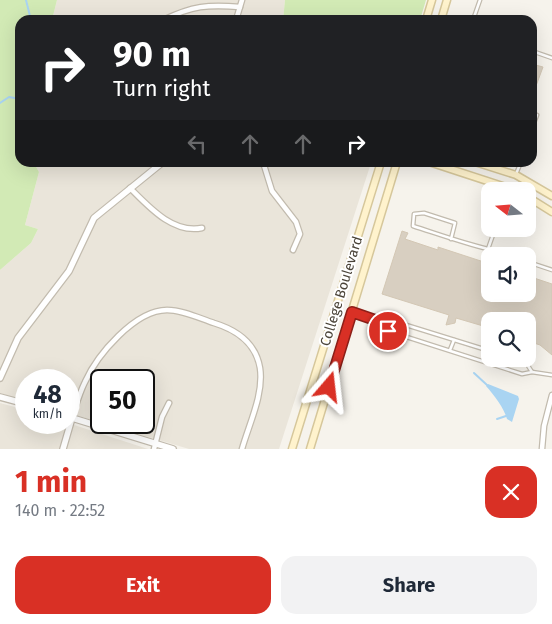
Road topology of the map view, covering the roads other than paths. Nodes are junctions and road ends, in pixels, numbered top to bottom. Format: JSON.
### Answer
{"nodes":[{"id":1,"x":242,"y":0,"type":"edge"},
{"id":2,"x":432,"y":0,"type":"edge"},
{"id":3,"x":447,"y":0,"type":"edge"},
{"id":4,"x":480,"y":0,"type":"edge"},
{"id":5,"x":240,"y":7,"type":"junction"},
{"id":6,"x":176,"y":15,"type":"edge"},
{"id":7,"x":238,"y":15,"type":"edge"},
{"id":8,"x":428,"y":15,"type":"edge"},
{"id":9,"x":442,"y":15,"type":"edge"},
{"id":10,"x":475,"y":15,"type":"edge"},
{"id":11,"x":537,"y":54,"type":"edge"},
{"id":12,"x":552,"y":58,"type":"edge"},
{"id":13,"x":157,"y":167,"type":"edge"},
{"id":14,"x":265,"y":167,"type":"edge"},
{"id":15,"x":379,"y":167,"type":"edge"},
{"id":16,"x":396,"y":167,"type":"edge"},
{"id":17,"x":444,"y":167,"type":"edge"},
{"id":18,"x":490,"y":167,"type":"edge"},
{"id":19,"x":520,"y":167,"type":"edge"},
{"id":20,"x":518,"y":176,"type":"junction"},
{"id":21,"x":488,"y":182,"type":"edge"},
{"id":22,"x":517,"y":182,"type":"edge"},
{"id":23,"x":130,"y":188,"type":"junction"},
{"id":24,"x":552,"y":196,"type":"edge"},
{"id":25,"x":536,"y":202,"type":"edge"},
{"id":26,"x":552,"y":212,"type":"edge"},
{"id":27,"x":202,"y":228,"type":"dead end"},
{"id":28,"x":451,"y":239,"type":"junction"},
{"id":29,"x":481,"y":247,"type":"edge"},
{"id":30,"x":293,"y":250,"type":"dead end"},
{"id":31,"x":536,"y":265,"type":"edge"},
{"id":32,"x":552,"y":270,"type":"edge"},
{"id":33,"x":352,"y":312,"type":"junction"},
{"id":34,"x":378,"y":321,"type":"junction"},
{"id":35,"x":454,"y":340,"type":"junction"},
{"id":36,"x":481,"y":348,"type":"edge"},
{"id":37,"x":450,"y":350,"type":"junction"},
{"id":38,"x":529,"y":367,"type":"edge"},
{"id":39,"x":532,"y":372,"type":"junction"},
{"id":40,"x":552,"y":375,"type":"edge"},
{"id":41,"x":0,"y":378,"type":"edge"},
{"id":42,"x":80,"y":393,"type":"edge"},
{"id":43,"x":552,"y":395,"type":"edge"},
{"id":44,"x":0,"y":398,"type":"edge"},
{"id":45,"x":15,"y":401,"type":"edge"},
{"id":46,"x":169,"y":403,"type":"dead end"},
{"id":47,"x":80,"y":421,"type":"edge"},
{"id":48,"x":66,"y":434,"type":"edge"},
{"id":49,"x":154,"y":446,"type":"edge"},
{"id":50,"x":63,"y":449,"type":"edge"},
{"id":51,"x":173,"y":449,"type":"edge"},
{"id":52,"x":242,"y":449,"type":"edge"},
{"id":53,"x":292,"y":449,"type":"edge"},
{"id":54,"x":310,"y":449,"type":"edge"},
{"id":55,"x":542,"y":449,"type":"edge"}],
"edges":[{"from":1,"to":5,"type":"street"},
{"from":2,"to":8,"type":"main road"},
{"from":3,"to":9,"type":"main road"},
{"from":4,"to":10,"type":"lane"},
{"from":5,"to":6,"type":"street"},
{"from":5,"to":7,"type":"street"},
{"from":11,"to":12,"type":"lane"},
{"from":13,"to":23,"type":"street"},
{"from":14,"to":30,"type":"street"},
{"from":15,"to":53,"type":"main road","name":"College Boulevard"},
{"from":16,"to":33,"type":"main road","name":"College Boulevard"},
{"from":17,"to":21,"type":"main road"},
{"from":18,"to":20,"type":"main road"},
{"from":19,"to":20,"type":"lane"},
{"from":20,"to":22,"type":"main road"},
{"from":20,"to":24,"type":"main road"},
{"from":23,"to":27,"type":"street"},
{"from":23,"to":41,"type":"street"},
{"from":25,"to":26,"type":"main road"},
{"from":28,"to":28,"type":"lane"},
{"from":28,"to":29,"type":"lane"},
{"from":31,"to":32,"type":"lane"},
{"from":33,"to":34,"type":"lane"},
{"from":33,"to":54,"type":"main road","name":"College Boulevard"},
{"from":34,"to":35,"type":"lane"},
{"from":34,"to":37,"type":"lane"},
{"from":35,"to":36,"type":"lane"},
{"from":35,"to":37,"type":"lane"},
{"from":37,"to":39,"type":"lane"},
{"from":38,"to":39,"type":"lane"},
{"from":39,"to":40,"type":"lane"},
{"from":42,"to":52,"type":"street"},
{"from":43,"to":55,"type":"street"},
{"from":44,"to":45,"type":"street"},
{"from":46,"to":49,"type":"street"},
{"from":47,"to":49,"type":"street"},
{"from":48,"to":50,"type":"street"},
{"from":49,"to":51,"type":"street"}]}
